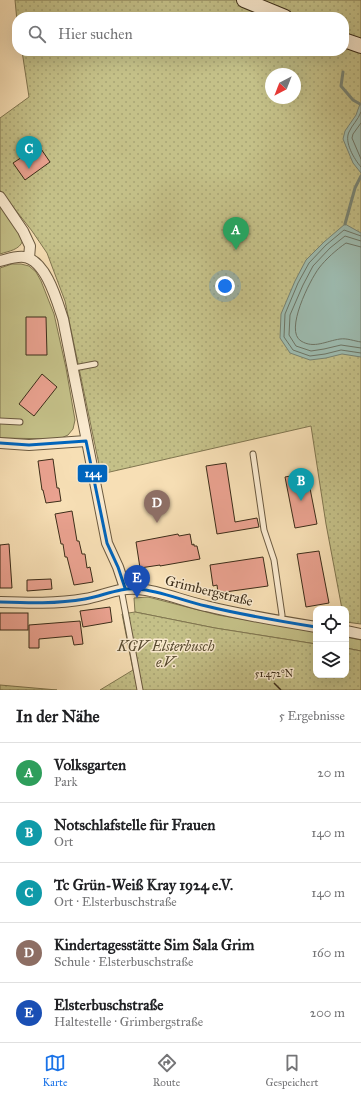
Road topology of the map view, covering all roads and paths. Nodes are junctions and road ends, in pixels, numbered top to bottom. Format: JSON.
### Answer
{"nodes":[{"id":1,"x":244,"y":0,"type":"edge"},
{"id":2,"x":273,"y":12,"type":"edge"},
{"id":3,"x":349,"y":42,"type":"edge"},
{"id":4,"x":361,"y":46,"type":"edge"},
{"id":5,"x":0,"y":197,"type":"edge"},
{"id":6,"x":29,"y":258,"type":"junction"},
{"id":7,"x":0,"y":261,"type":"edge"},
{"id":8,"x":95,"y":364,"type":"dead end"},
{"id":9,"x":74,"y":368,"type":"junction"},
{"id":10,"x":0,"y":421,"type":"edge"},
{"id":11,"x":20,"y":422,"type":"dead end"},
{"id":12,"x":86,"y":441,"type":"junction"},
{"id":13,"x":0,"y":443,"type":"edge"},
{"id":14,"x":253,"y":454,"type":"dead end"},
{"id":15,"x":123,"y":588,"type":"junction"},
{"id":16,"x":0,"y":602,"type":"edge"},
{"id":17,"x":281,"y":621,"type":"junction"},
{"id":18,"x":313,"y":626,"type":"edge"},
{"id":19,"x":349,"y":632,"type":"edge"},
{"id":20,"x":361,"y":634,"type":"edge"},
{"id":21,"x":140,"y":690,"type":"edge"}],
"edges":[{"from":1,"to":2,"type":"street"},
{"from":3,"to":4,"type":"street"},
{"from":5,"to":6,"type":"street"},
{"from":6,"to":7,"type":"street"},
{"from":6,"to":9,"type":"street"},
{"from":8,"to":9,"type":"lane"},
{"from":9,"to":12,"type":"street"},
{"from":10,"to":11,"type":"lane"},
{"from":12,"to":13,"type":"street"},
{"from":12,"to":15,"type":"street"},
{"from":14,"to":17,"type":"lane"},
{"from":15,"to":16,"type":"street","name":"Grimbergstraße"},
{"from":15,"to":17,"type":"street","name":"Grimbergstraße"},
{"from":15,"to":21,"type":"lane"},
{"from":17,"to":18,"type":"street","name":"Grimbergstraße"},
{"from":19,"to":20,"type":"street"}]}
